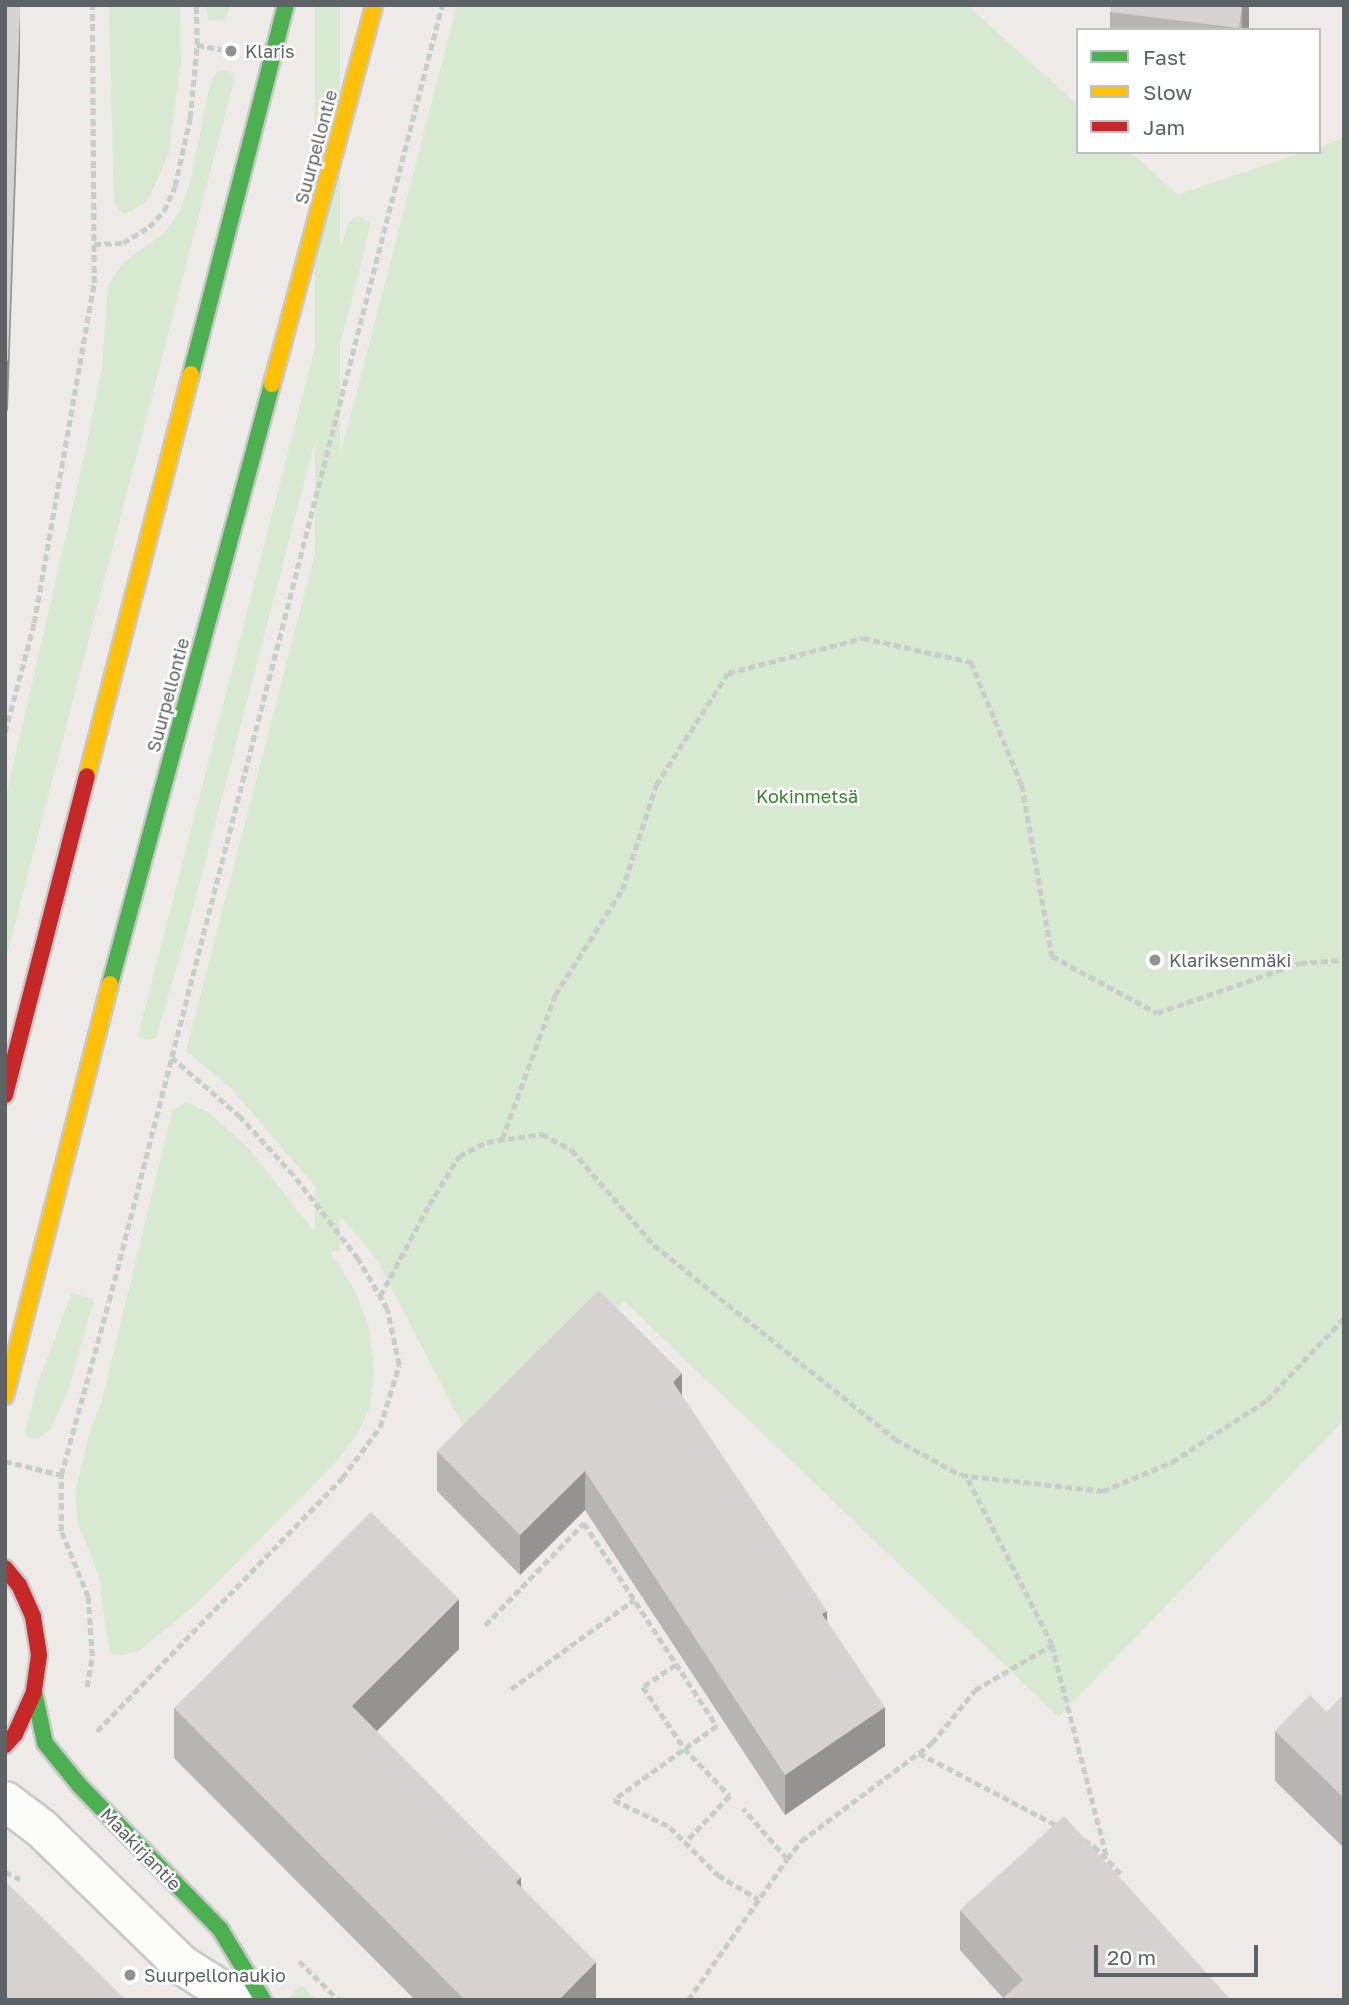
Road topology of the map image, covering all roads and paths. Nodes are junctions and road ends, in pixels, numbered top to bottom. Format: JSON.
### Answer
{"nodes":[{"id":1,"x":92,"y":5,"type":"edge"},
{"id":2,"x":196,"y":5,"type":"edge"},
{"id":3,"x":286,"y":5,"type":"edge"},
{"id":4,"x":374,"y":5,"type":"edge"},
{"id":5,"x":442,"y":5,"type":"edge"},
{"id":6,"x":197,"y":45,"type":"junction"},
{"id":7,"x":230,"y":51,"type":"dead end"},
{"id":8,"x":94,"y":244,"type":"junction"},
{"id":9,"x":5,"y":732,"type":"edge"},
{"id":10,"x":1344,"y":960,"type":"edge"},
{"id":11,"x":172,"y":1058,"type":"junction"},
{"id":12,"x":5,"y":1095,"type":"edge"},
{"id":13,"x":502,"y":1139,"type":"junction"},
{"id":14,"x":380,"y":1296,"type":"junction"},
{"id":15,"x":1344,"y":1318,"type":"edge"},
{"id":16,"x":5,"y":1396,"type":"edge"},
{"id":17,"x":5,"y":1461,"type":"edge"},
{"id":18,"x":61,"y":1475,"type":"junction"},
{"id":19,"x":966,"y":1476,"type":"junction"},
{"id":20,"x":5,"y":1567,"type":"edge"},
{"id":21,"x":634,"y":1600,"type":"junction"},
{"id":22,"x":485,"y":1625,"type":"dead end"},
{"id":23,"x":1052,"y":1645,"type":"junction"},
{"id":24,"x":676,"y":1665,"type":"junction"},
{"id":25,"x":511,"y":1689,"type":"dead end"},
{"id":26,"x":34,"y":1692,"type":"junction"},
{"id":27,"x":86,"y":1694,"type":"dead end"},
{"id":28,"x":90,"y":1739,"type":"dead end"},
{"id":29,"x":5,"y":1745,"type":"edge"},
{"id":30,"x":684,"y":1748,"type":"junction"},
{"id":31,"x":919,"y":1753,"type":"junction"},
{"id":32,"x":5,"y":1801,"type":"edge"},
{"id":33,"x":743,"y":1809,"type":"dead end"},
{"id":34,"x":1059,"y":1827,"type":"edge"},
{"id":35,"x":1083,"y":1840,"type":"edge"},
{"id":36,"x":686,"y":1842,"type":"junction"},
{"id":37,"x":787,"y":1859,"type":"junction"},
{"id":38,"x":1107,"y":1860,"type":"junction"},
{"id":39,"x":1122,"y":1875,"type":"edge"},
{"id":40,"x":758,"y":1899,"type":"junction"},
{"id":41,"x":289,"y":1951,"type":"dead end"},
{"id":42,"x":237,"y":2000,"type":"edge"},
{"id":43,"x":263,"y":2000,"type":"edge"},
{"id":44,"x":339,"y":2000,"type":"edge"},
{"id":45,"x":688,"y":2000,"type":"edge"}],
"edges":[{"from":1,"to":8,"type":"path"},
{"from":2,"to":6,"type":"path"},
{"from":3,"to":12,"type":"main road"},
{"from":4,"to":16,"type":"main road","name":"Suurpellontie"},
{"from":5,"to":11,"type":"path"},
{"from":6,"to":7,"type":"path"},
{"from":6,"to":8,"type":"path"},
{"from":8,"to":9,"type":"path"},
{"from":10,"to":13,"type":"path"},
{"from":11,"to":14,"type":"path"},
{"from":11,"to":18,"type":"path"},
{"from":13,"to":14,"type":"path"},
{"from":13,"to":19,"type":"path"},
{"from":14,"to":28,"type":"path"},
{"from":15,"to":19,"type":"path"},
{"from":17,"to":18,"type":"path"},
{"from":18,"to":27,"type":"path"},
{"from":19,"to":23,"type":"path"},
{"from":20,"to":26,"type":"main road"},
{"from":21,"to":22,"type":"path"},
{"from":21,"to":24,"type":"path"},
{"from":21,"to":25,"type":"path"},
{"from":23,"to":31,"type":"path"},
{"from":23,"to":38,"type":"path"},
{"from":24,"to":30,"type":"path"},
{"from":24,"to":30,"type":"path"},
{"from":26,"to":29,"type":"main road"},
{"from":26,"to":43,"type":"main road","name":"Maakirjantie"},
{"from":30,"to":36,"type":"path"},
{"from":30,"to":36,"type":"path"},
{"from":31,"to":34,"type":"path"},
{"from":31,"to":37,"type":"path"},
{"from":32,"to":42,"type":"street"},
{"from":33,"to":37,"type":"path"},
{"from":35,"to":38,"type":"path"},
{"from":36,"to":40,"type":"path"},
{"from":37,"to":40,"type":"path"},
{"from":38,"to":39,"type":"path"},
{"from":40,"to":45,"type":"path"},
{"from":41,"to":44,"type":"path"}]}
